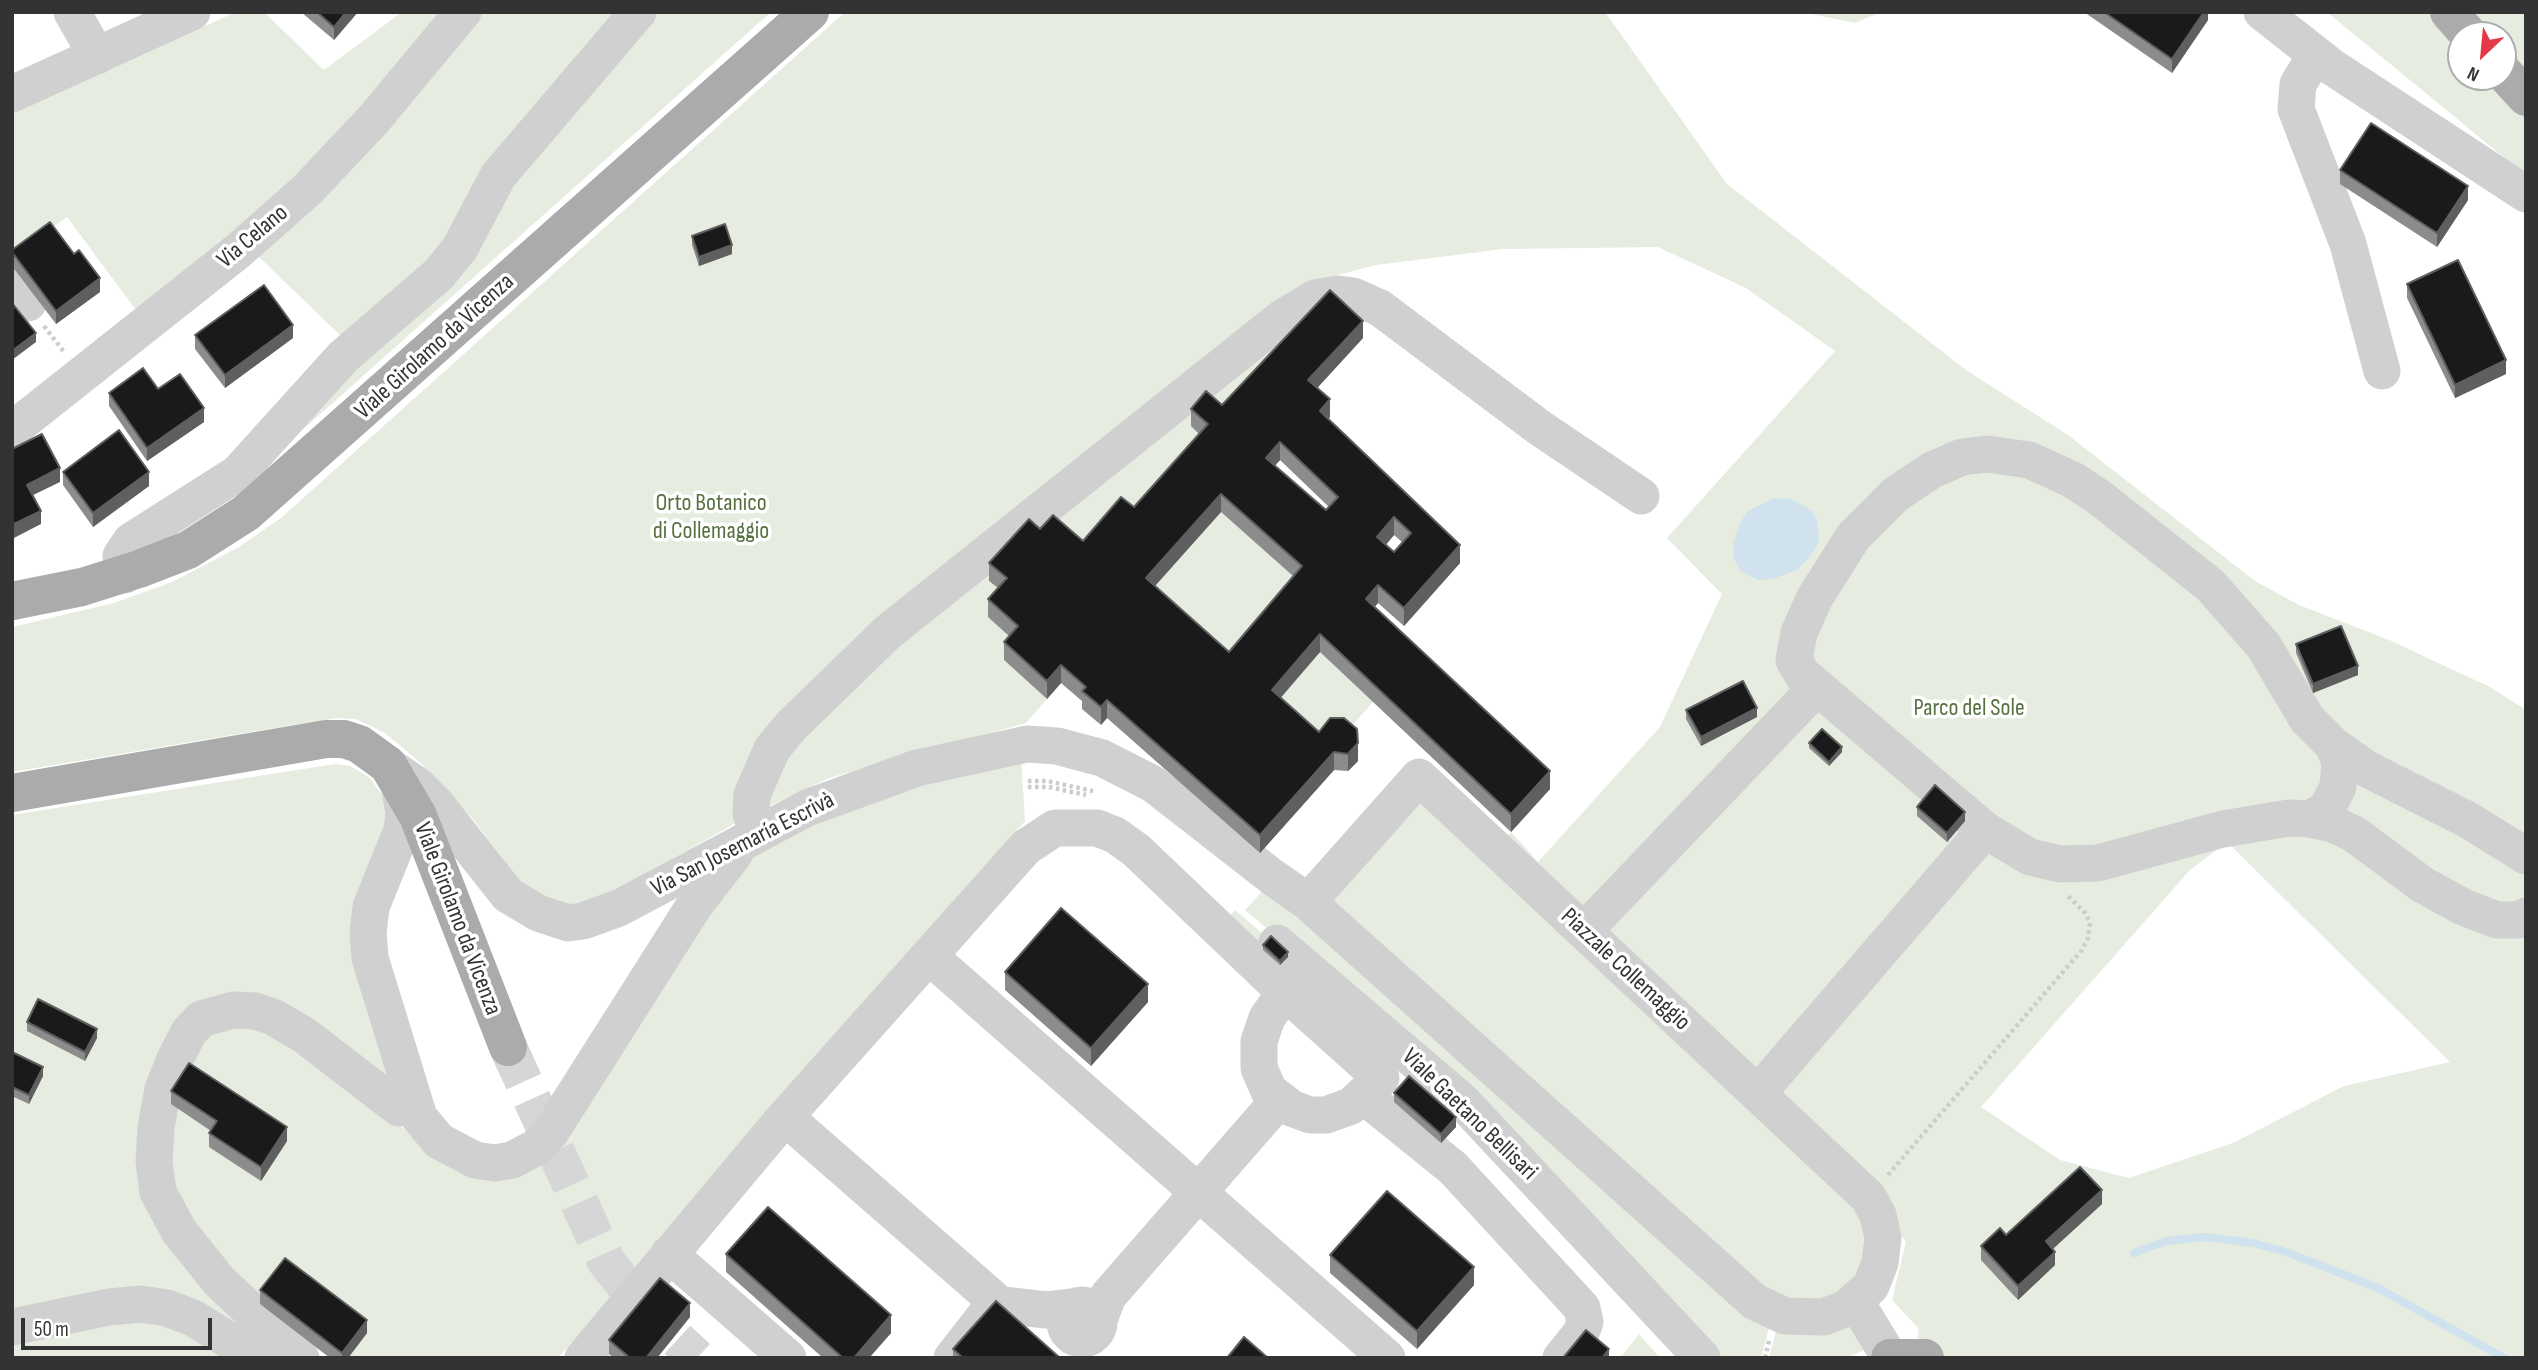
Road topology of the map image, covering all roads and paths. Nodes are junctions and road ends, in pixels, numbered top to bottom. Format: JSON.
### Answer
{"nodes":[{"id":1,"x":72,"y":12,"type":"edge"},
{"id":2,"x":192,"y":12,"type":"edge"},
{"id":3,"x":463,"y":12,"type":"edge"},
{"id":4,"x":638,"y":12,"type":"edge"},
{"id":5,"x":810,"y":12,"type":"edge"},
{"id":6,"x":2262,"y":12,"type":"edge"},
{"id":7,"x":2316,"y":55,"type":"junction"},
{"id":8,"x":97,"y":56,"type":"junction"},
{"id":9,"x":12,"y":94,"type":"edge"},
{"id":10,"x":2526,"y":194,"type":"edge"},
{"id":11,"x":20,"y":292,"type":"edge"},
{"id":12,"x":2382,"y":371,"type":"dead end"},
{"id":13,"x":82,"y":375,"type":"junction"},
{"id":14,"x":12,"y":430,"type":"edge"},
{"id":15,"x":1641,"y":496,"type":"dead end"},
{"id":16,"x":125,"y":575,"type":"junction"},
{"id":17,"x":12,"y":601,"type":"edge"},
{"id":18,"x":1817,"y":687,"type":"junction"},
{"id":19,"x":2333,"y":746,"type":"junction"},
{"id":20,"x":393,"y":772,"type":"junction"},
{"id":21,"x":2380,"y":777,"type":"junction"},
{"id":22,"x":12,"y":793,"type":"edge"},
{"id":23,"x":2327,"y":811,"type":"junction"},
{"id":24,"x":1985,"y":830,"type":"junction"},
{"id":25,"x":754,"y":834,"type":"junction"},
{"id":26,"x":2526,"y":856,"type":"edge"},
{"id":27,"x":2050,"y":863,"type":"junction"},
{"id":28,"x":632,"y":902,"type":"junction"},
{"id":29,"x":1308,"y":902,"type":"junction"},
{"id":30,"x":2526,"y":916,"type":"edge"},
{"id":31,"x":1584,"y":931,"type":"junction"},
{"id":32,"x":929,"y":956,"type":"junction"},
{"id":33,"x":655,"y":966,"type":"junction"},
{"id":34,"x":1289,"y":967,"type":"junction"},
{"id":35,"x":508,"y":1047,"type":"tunnel mouth"},
{"id":36,"x":1383,"y":1075,"type":"junction"},
{"id":37,"x":1758,"y":1093,"type":"junction"},
{"id":38,"x":1279,"y":1100,"type":"junction"},
{"id":39,"x":415,"y":1108,"type":"junction"},
{"id":40,"x":785,"y":1117,"type":"junction"},
{"id":41,"x":1199,"y":1192,"type":"junction"},
{"id":42,"x":1878,"y":1215,"type":"junction"},
{"id":43,"x":669,"y":1254,"type":"junction"},
{"id":44,"x":1856,"y":1302,"type":"junction"},
{"id":45,"x":998,"y":1303,"type":"junction"},
{"id":46,"x":1095,"y":1319,"type":"edge"},
{"id":47,"x":12,"y":1327,"type":"edge"},
{"id":48,"x":258,"y":1358,"type":"edge"},
{"id":49,"x":301,"y":1358,"type":"edge"},
{"id":50,"x":583,"y":1358,"type":"edge"},
{"id":51,"x":788,"y":1358,"type":"edge"},
{"id":52,"x":952,"y":1358,"type":"edge"},
{"id":53,"x":1387,"y":1358,"type":"edge"},
{"id":54,"x":1561,"y":1358,"type":"edge"},
{"id":55,"x":1702,"y":1358,"type":"edge"},
{"id":56,"x":1890,"y":1358,"type":"edge"},
{"id":57,"x":1925,"y":1358,"type":"edge"}],
"edges":[{"from":1,"to":8,"type":"street"},
{"from":2,"to":8,"type":"street"},
{"from":3,"to":13,"type":"street","name":"Via Celano"},
{"from":4,"to":16,"type":"street"},
{"from":5,"to":16,"type":"main road","name":"Viale Girolamo da Vicenza"},
{"from":6,"to":7,"type":"street"},
{"from":7,"to":10,"type":"street"},
{"from":7,"to":12,"type":"street"},
{"from":8,"to":9,"type":"street"},
{"from":11,"to":13,"type":"path"},
{"from":13,"to":14,"type":"street","name":"Via Celano"},
{"from":15,"to":25,"type":"street"},
{"from":16,"to":17,"type":"main road","name":"Viale Girolamo da Vicenza"},
{"from":18,"to":19,"type":"street"},
{"from":18,"to":24,"type":"street"},
{"from":18,"to":31,"type":"street"},
{"from":19,"to":21,"type":"street"},
{"from":19,"to":23,"type":"street"},
{"from":20,"to":22,"type":"main road","name":"Viale Girolamo da Vicenza"},
{"from":20,"to":28,"type":"street","name":"Via San Josemaría Escrivà"},
{"from":20,"to":35,"type":"main road","name":"Viale Girolamo da Vicenza"},
{"from":20,"to":39,"type":"street"},
{"from":21,"to":23,"type":"street"},
{"from":21,"to":26,"type":"street"},
{"from":23,"to":27,"type":"street"},
{"from":23,"to":30,"type":"street"},
{"from":24,"to":27,"type":"street"},
{"from":24,"to":37,"type":"street"},
{"from":25,"to":28,"type":"street","name":"Via San Josemaría Escrivà"},
{"from":25,"to":29,"type":"street","name":"Via San Josemaría Escrivà"},
{"from":25,"to":33,"type":"street"},
{"from":27,"to":42,"type":"path"},
{"from":28,"to":33,"type":"street"},
{"from":29,"to":31,"type":"street","name":"Piazzale Collemaggio"},
{"from":29,"to":44,"type":"street"},
{"from":31,"to":37,"type":"street","name":"Piazzale Collemaggio"},
{"from":32,"to":34,"type":"street","name":"Viale Gaetano Bellisari"},
{"from":32,"to":40,"type":"street","name":"Viale Gaetano Bellisari"},
{"from":32,"to":41,"type":"street"},
{"from":33,"to":39,"type":"street"},
{"from":34,"to":36,"type":"street","name":"Viale Gaetano Bellisari"},
{"from":34,"to":38,"type":"street"},
{"from":36,"to":38,"type":"street"},
{"from":36,"to":54,"type":"street"},
{"from":36,"to":55,"type":"street","name":"Viale Gaetano Bellisari"},
{"from":37,"to":42,"type":"street","name":"Piazzale Collemaggio"},
{"from":38,"to":41,"type":"street"},
{"from":39,"to":49,"type":"street"},
{"from":40,"to":43,"type":"street","name":"Viale Gaetano Bellisari"},
{"from":40,"to":45,"type":"street"},
{"from":41,"to":46,"type":"street"},
{"from":41,"to":53,"type":"street"},
{"from":42,"to":44,"type":"street"},
{"from":43,"to":50,"type":"street","name":"Viale Gaetano Bellisari"},
{"from":43,"to":51,"type":"street"},
{"from":44,"to":56,"type":"street"},
{"from":45,"to":46,"type":"street"},
{"from":45,"to":52,"type":"street"},
{"from":47,"to":48,"type":"street"},
{"from":56,"to":57,"type":"main road"}]}
